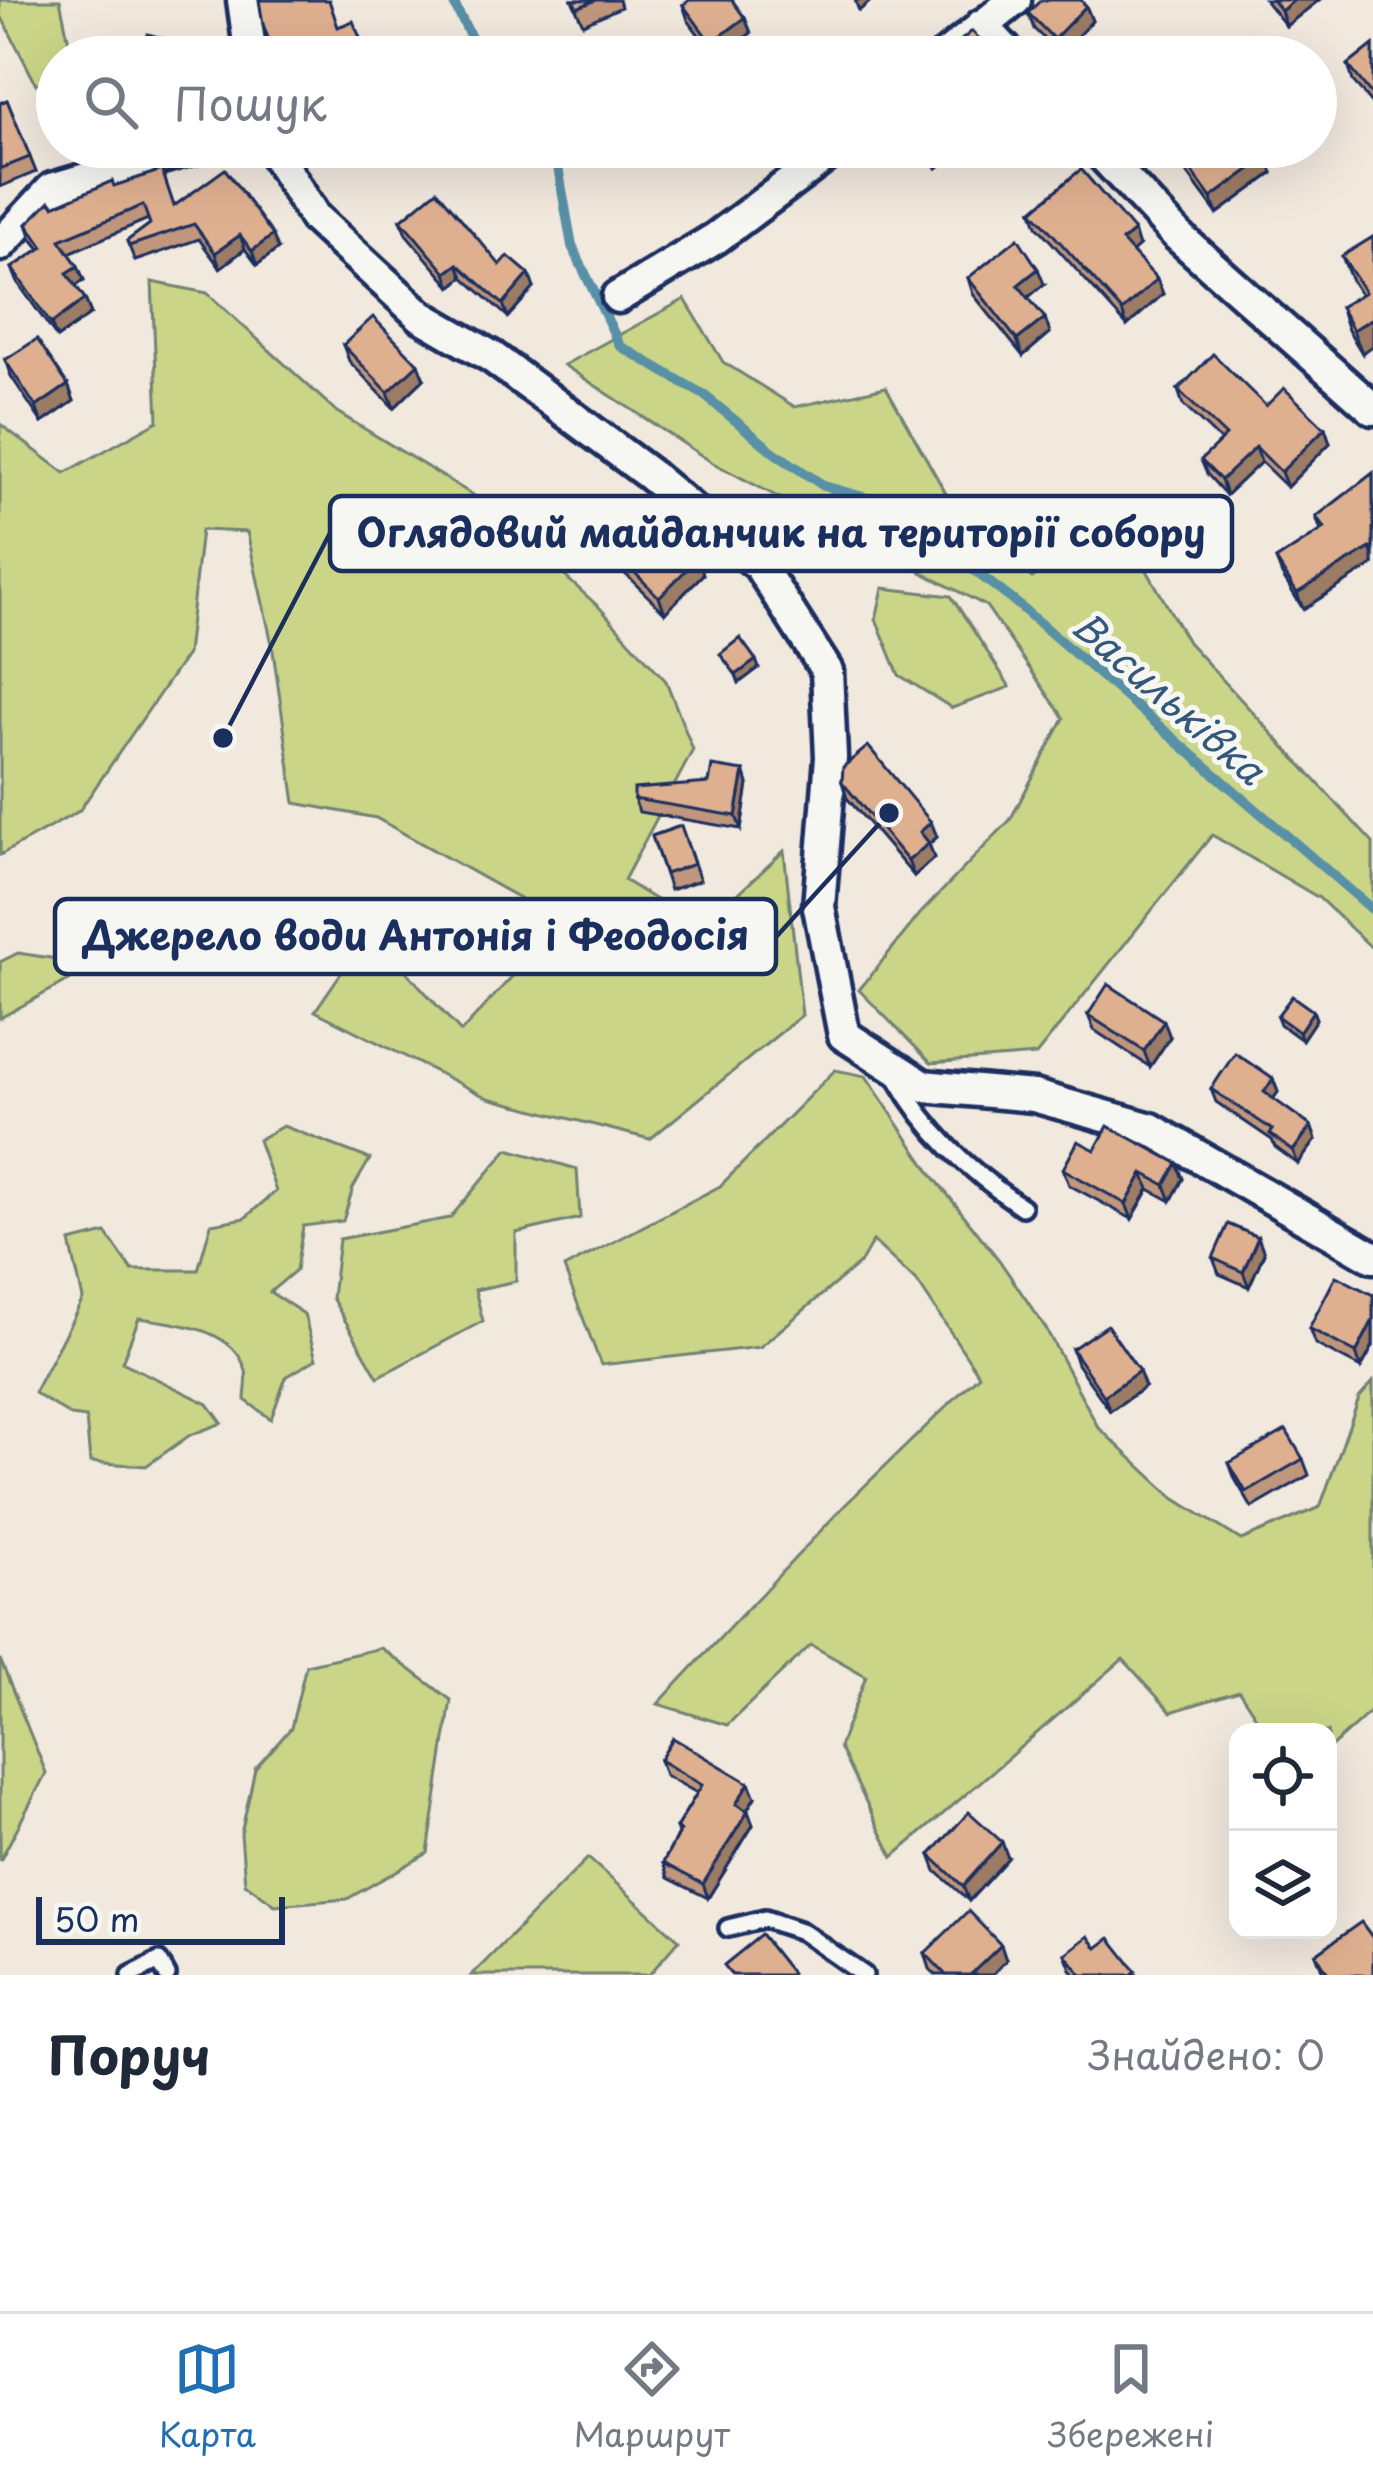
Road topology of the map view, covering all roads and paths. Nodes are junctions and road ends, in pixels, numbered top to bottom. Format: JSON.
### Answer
{"nodes":[{"id":1,"x":243,"y":0,"type":"edge"},
{"id":2,"x":1016,"y":0,"type":"edge"},
{"id":3,"x":982,"y":25,"type":"junction"},
{"id":4,"x":248,"y":36,"type":"edge"},
{"id":5,"x":969,"y":36,"type":"edge"},
{"id":6,"x":992,"y":36,"type":"edge"},
{"id":7,"x":124,"y":168,"type":"edge"},
{"id":8,"x":284,"y":168,"type":"edge"},
{"id":9,"x":810,"y":168,"type":"edge"},
{"id":10,"x":1115,"y":168,"type":"edge"},
{"id":11,"x":0,"y":245,"type":"edge"},
{"id":12,"x":618,"y":297,"type":"dead end"},
{"id":13,"x":1373,"y":409,"type":"edge"},
{"id":14,"x":889,"y":1064,"type":"junction"},
{"id":15,"x":1022,"y":1207,"type":"dead end"},
{"id":16,"x":1373,"y":1257,"type":"edge"},
{"id":17,"x":728,"y":1928,"type":"dead end"},
{"id":18,"x":131,"y":1975,"type":"edge"},
{"id":19,"x":167,"y":1975,"type":"edge"},
{"id":20,"x":864,"y":1975,"type":"edge"}],
"edges":[{"from":1,"to":4,"type":"street"},
{"from":2,"to":3,"type":"street"},
{"from":3,"to":5,"type":"street"},
{"from":3,"to":6,"type":"street"},
{"from":7,"to":11,"type":"street"},
{"from":8,"to":14,"type":"street"},
{"from":9,"to":12,"type":"street"},
{"from":10,"to":13,"type":"street"},
{"from":14,"to":15,"type":"lane"},
{"from":14,"to":16,"type":"street"},
{"from":17,"to":20,"type":"lane"},
{"from":18,"to":19,"type":"lane"}]}
